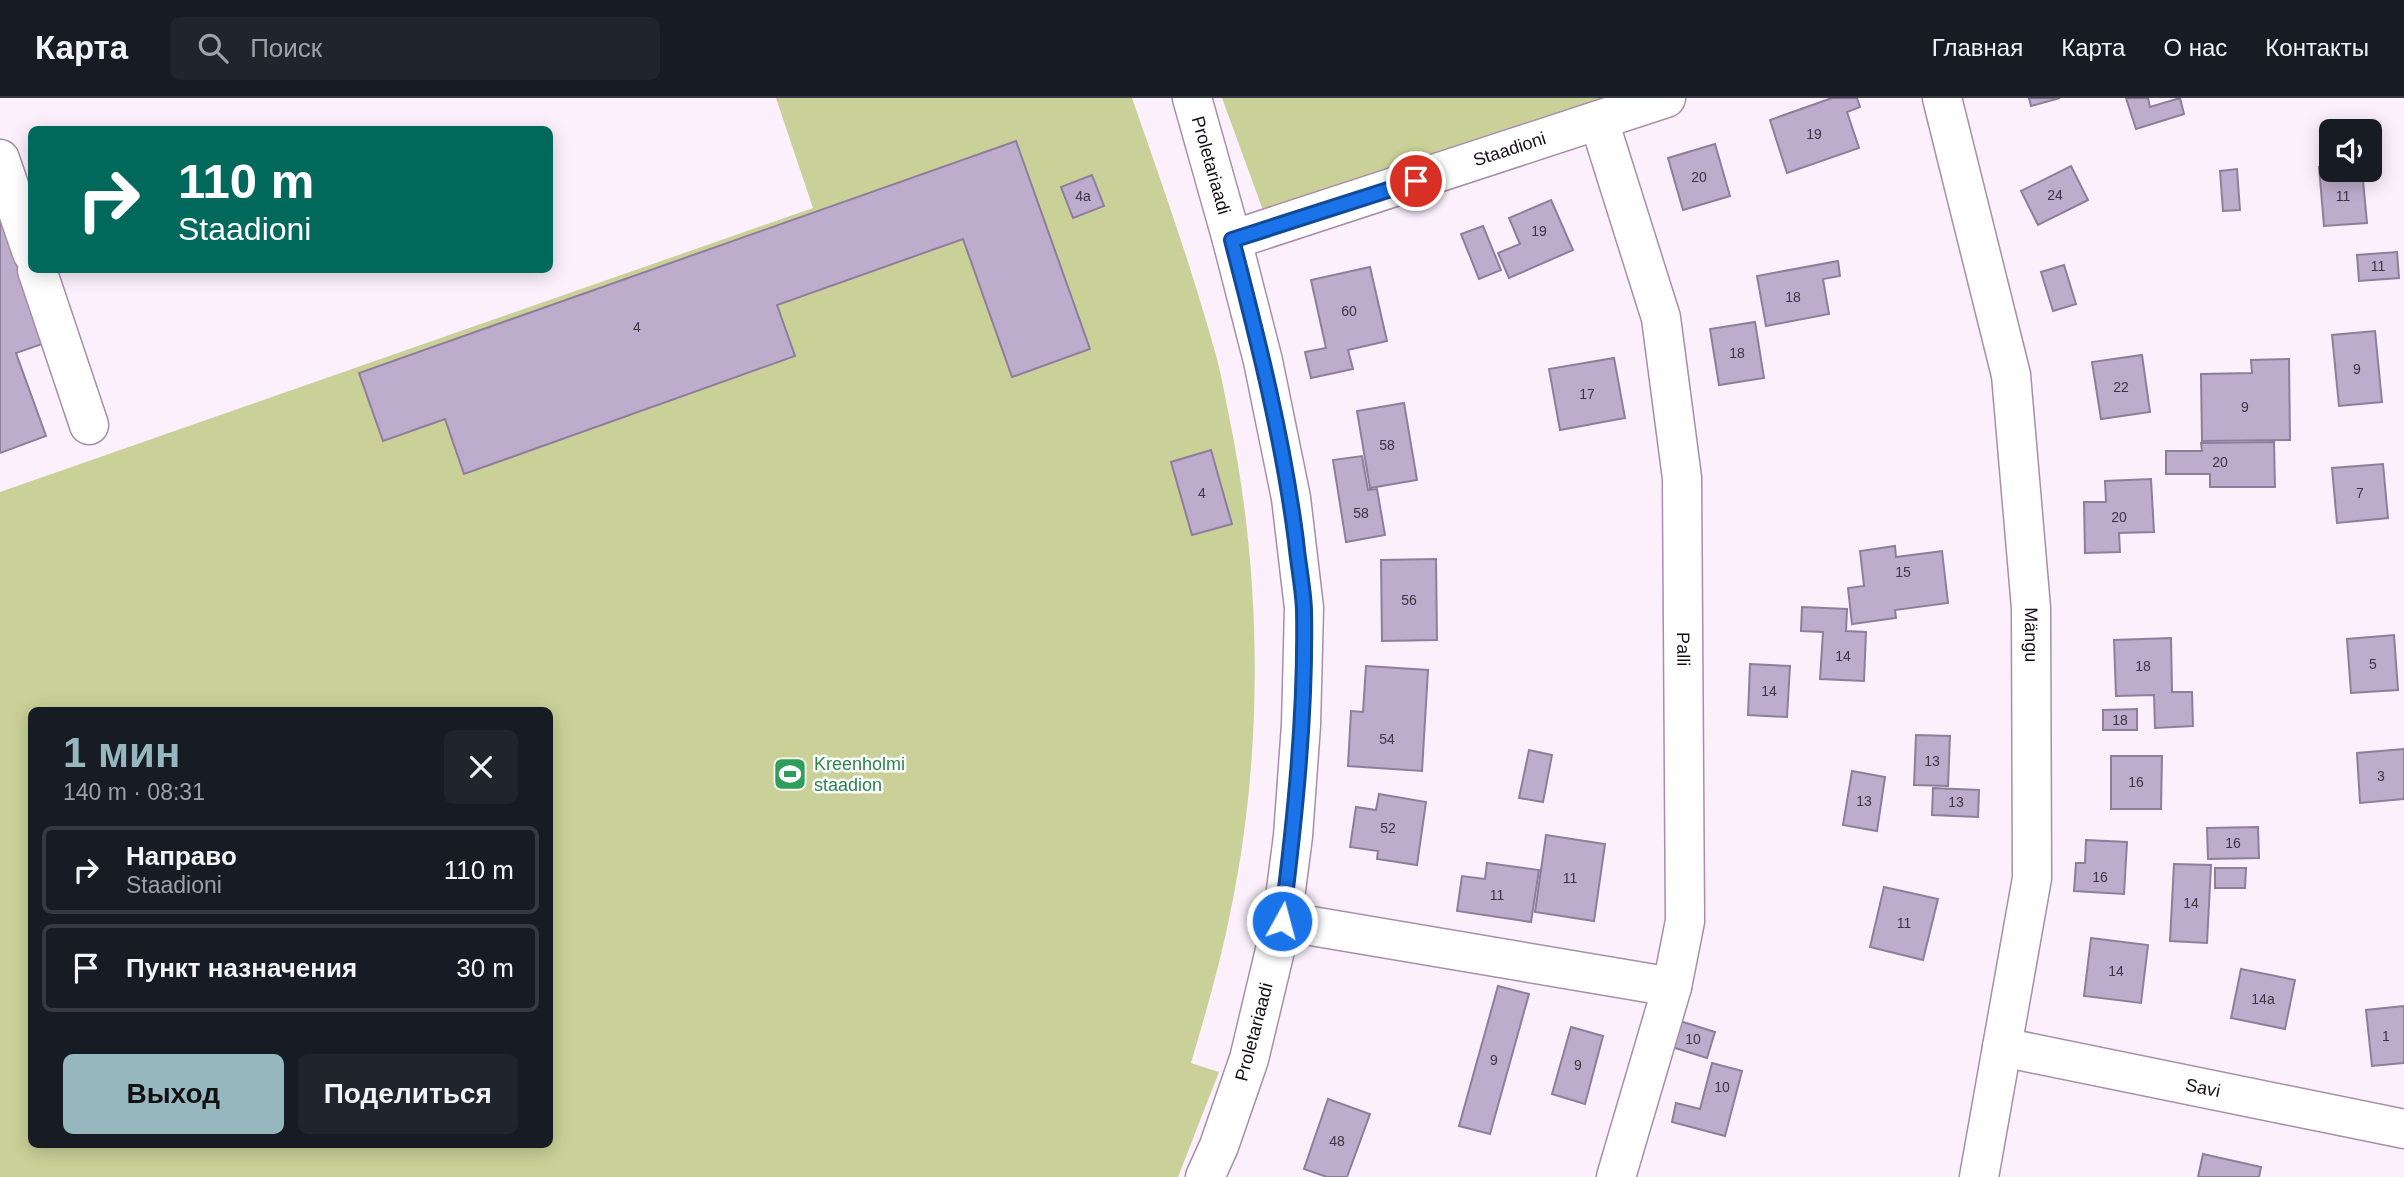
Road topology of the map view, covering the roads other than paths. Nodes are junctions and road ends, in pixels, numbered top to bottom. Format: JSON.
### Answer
{"nodes":[{"id":1,"x":1192,"y":98,"type":"edge"},
{"id":2,"x":1666,"y":98,"type":"edge"},
{"id":3,"x":1942,"y":98,"type":"edge"},
{"id":4,"x":1599,"y":121,"type":"junction"},
{"id":5,"x":0,"y":159,"type":"edge"},
{"id":6,"x":1232,"y":240,"type":"junction"},
{"id":7,"x":28,"y":241,"type":"edge"},
{"id":8,"x":38,"y":273,"type":"edge"},
{"id":9,"x":89,"y":425,"type":"dead end"},
{"id":10,"x":1282,"y":921,"type":"junction"},
{"id":11,"x":1672,"y":987,"type":"junction"},
{"id":12,"x":2001,"y":1047,"type":"junction"},
{"id":13,"x":2404,"y":1129,"type":"edge"},
{"id":14,"x":1205,"y":1177,"type":"edge"},
{"id":15,"x":1616,"y":1177,"type":"edge"},
{"id":16,"x":1979,"y":1177,"type":"edge"}],
"edges":[{"from":1,"to":6,"type":"street","name":"Proletariaadi"},
{"from":2,"to":4,"type":"street","name":"Staadioni"},
{"from":3,"to":12,"type":"street","name":"Mängu"},
{"from":4,"to":6,"type":"street","name":"Staadioni"},
{"from":4,"to":11,"type":"street","name":"Palli"},
{"from":5,"to":7,"type":"street"},
{"from":6,"to":10,"type":"street","name":"Proletariaadi"},
{"from":8,"to":9,"type":"street"},
{"from":10,"to":11,"type":"street"},
{"from":10,"to":14,"type":"street","name":"Proletariaadi"},
{"from":11,"to":15,"type":"street","name":"Palli"},
{"from":12,"to":13,"type":"street","name":"Savi"},
{"from":12,"to":16,"type":"street","name":"Mängu"}]}
